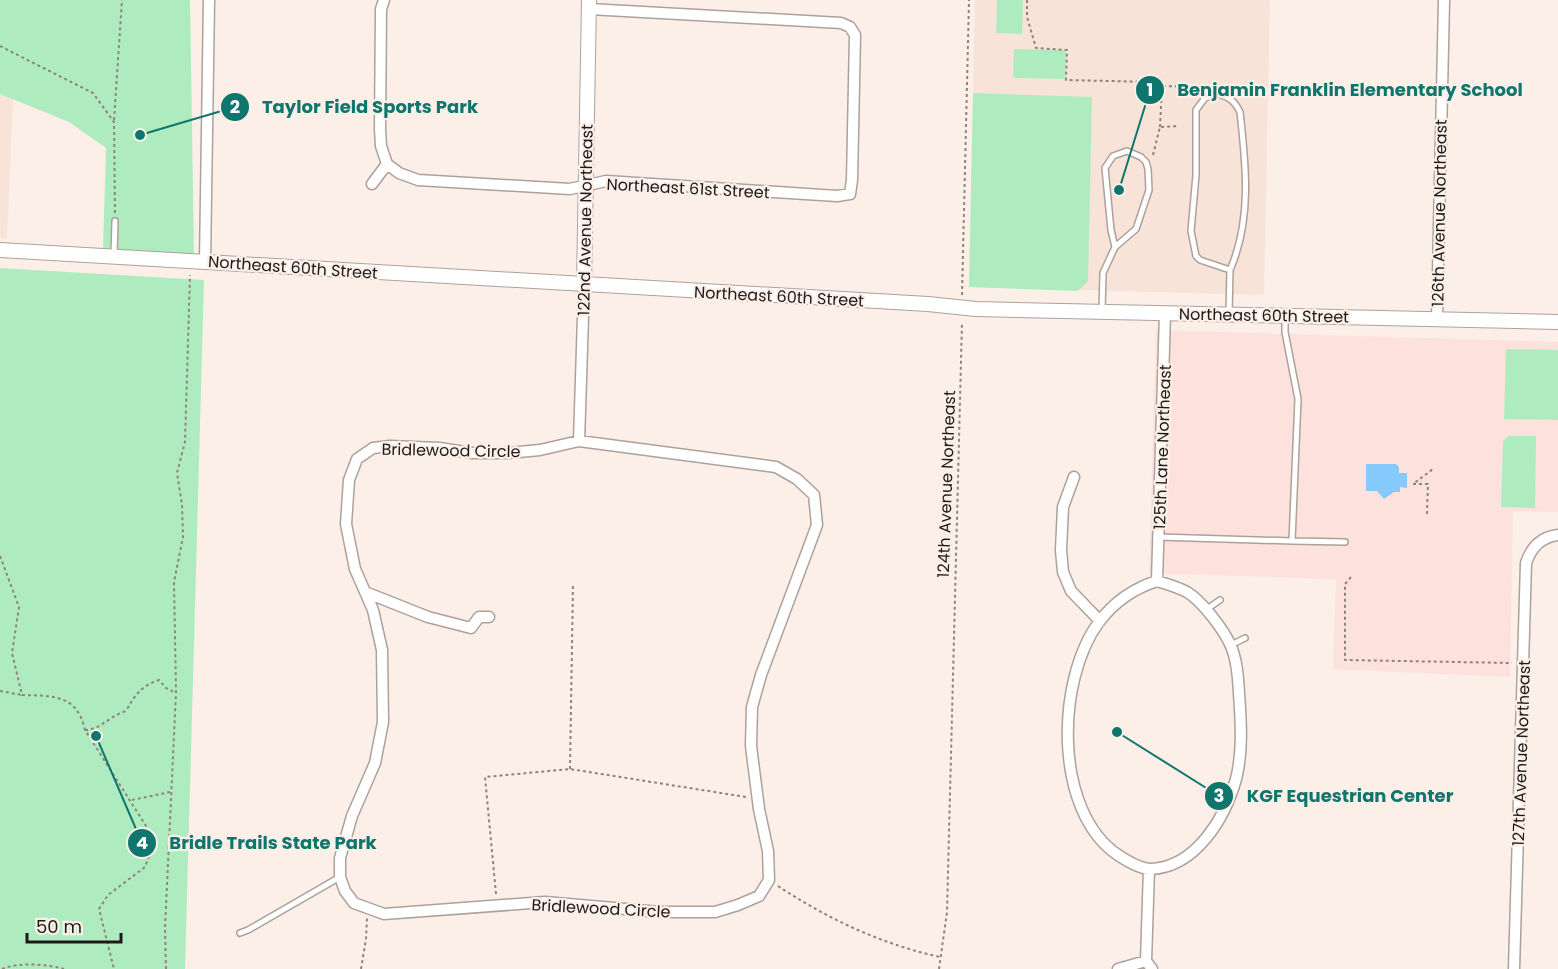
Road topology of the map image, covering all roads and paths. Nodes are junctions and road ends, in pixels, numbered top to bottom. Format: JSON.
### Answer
{"nodes":[{"id":1,"x":122,"y":0,"type":"edge"},
{"id":2,"x":209,"y":0,"type":"edge"},
{"id":3,"x":384,"y":0,"type":"edge"},
{"id":4,"x":969,"y":0,"type":"edge"},
{"id":5,"x":1027,"y":0,"type":"edge"},
{"id":6,"x":1444,"y":0,"type":"edge"},
{"id":7,"x":589,"y":5,"type":"edge"},
{"id":8,"x":0,"y":46,"type":"edge"},
{"id":9,"x":1162,"y":86,"type":"junction"},
{"id":10,"x":1199,"y":87,"type":"dead end"},
{"id":11,"x":114,"y":122,"type":"junction"},
{"id":12,"x":1179,"y":126,"type":"dead end"},
{"id":13,"x":1160,"y":127,"type":"junction"},
{"id":14,"x":1153,"y":155,"type":"dead end"},
{"id":15,"x":387,"y":164,"type":"junction"},
{"id":16,"x":372,"y":184,"type":"dead end"},
{"id":17,"x":585,"y":185,"type":"junction"},
{"id":18,"x":115,"y":221,"type":"joint"},
{"id":19,"x":1115,"y":247,"type":"junction"},
{"id":20,"x":0,"y":250,"type":"edge"},
{"id":21,"x":114,"y":258,"type":"junction"},
{"id":22,"x":198,"y":261,"type":"junction"},
{"id":23,"x":1230,"y":270,"type":"junction"},
{"id":24,"x":584,"y":285,"type":"junction"},
{"id":25,"x":962,"y":290,"type":"junction"},
{"id":26,"x":967,"y":290,"type":"dead end"},
{"id":27,"x":962,"y":308,"type":"junction"},
{"id":28,"x":1102,"y":311,"type":"junction"},
{"id":29,"x":1165,"y":313,"type":"junction"},
{"id":30,"x":1229,"y":314,"type":"junction"},
{"id":31,"x":1286,"y":315,"type":"junction"},
{"id":32,"x":1437,"y":318,"type":"junction"},
{"id":33,"x":1558,"y":322,"type":"edge"},
{"id":34,"x":579,"y":441,"type":"junction"},
{"id":35,"x":1433,"y":469,"type":"dead end"},
{"id":36,"x":1074,"y":477,"type":"dead end"},
{"id":37,"x":1426,"y":514,"type":"dead end"},
{"id":38,"x":1558,"y":535,"type":"edge"},
{"id":39,"x":1159,"y":537,"type":"junction"},
{"id":40,"x":1292,"y":541,"type":"junction"},
{"id":41,"x":1345,"y":542,"type":"dead end"},
{"id":42,"x":0,"y":556,"type":"edge"},
{"id":43,"x":1351,"y":577,"type":"dead end"},
{"id":44,"x":1157,"y":581,"type":"junction"},
{"id":45,"x":573,"y":584,"type":"dead end"},
{"id":46,"x":365,"y":592,"type":"junction"},
{"id":47,"x":1220,"y":600,"type":"dead end"},
{"id":48,"x":1206,"y":610,"type":"junction"},
{"id":49,"x":489,"y":617,"type":"dead end"},
{"id":50,"x":1100,"y":621,"type":"junction"},
{"id":51,"x":1245,"y":638,"type":"dead end"},
{"id":52,"x":1231,"y":645,"type":"junction"},
{"id":53,"x":1524,"y":663,"type":"junction"},
{"id":54,"x":0,"y":691,"type":"edge"},
{"id":55,"x":176,"y":692,"type":"junction"},
{"id":56,"x":22,"y":695,"type":"junction"},
{"id":57,"x":85,"y":730,"type":"junction"},
{"id":58,"x":570,"y":769,"type":"junction"},
{"id":59,"x":171,"y":791,"type":"junction"},
{"id":60,"x":758,"y":799,"type":"junction"},
{"id":61,"x":132,"y":800,"type":"junction"},
{"id":62,"x":1149,"y":869,"type":"junction"},
{"id":63,"x":340,"y":877,"type":"junction"},
{"id":64,"x":769,"y":880,"type":"junction"},
{"id":65,"x":497,"y":906,"type":"junction"},
{"id":66,"x":368,"y":910,"type":"junction"},
{"id":67,"x":240,"y":933,"type":"dead end"},
{"id":68,"x":939,"y":957,"type":"junction"},
{"id":69,"x":1149,"y":965,"type":"edge"},
{"id":70,"x":2,"y":969,"type":"edge"},
{"id":71,"x":64,"y":969,"type":"edge"},
{"id":72,"x":114,"y":969,"type":"edge"},
{"id":73,"x":166,"y":969,"type":"edge"},
{"id":74,"x":361,"y":969,"type":"edge"},
{"id":75,"x":939,"y":969,"type":"edge"},
{"id":76,"x":1118,"y":969,"type":"edge"},
{"id":77,"x":1514,"y":969,"type":"edge"}],
"edges":[{"from":1,"to":11,"type":"path"},
{"from":2,"to":22,"type":"street"},
{"from":3,"to":15,"type":"street"},
{"from":4,"to":25,"type":"path","name":"124th Avenue Northeast"},
{"from":5,"to":9,"type":"path"},
{"from":6,"to":32,"type":"street","name":"126th Avenue Northeast"},
{"from":7,"to":17,"type":"street","name":"122nd Avenue Northeast"},
{"from":7,"to":17,"type":"street","name":"Northeast 61st Street"},
{"from":8,"to":11,"type":"path"},
{"from":9,"to":10,"type":"path"},
{"from":9,"to":13,"type":"path"},
{"from":11,"to":18,"type":"path"},
{"from":12,"to":13,"type":"path"},
{"from":13,"to":14,"type":"path"},
{"from":15,"to":16,"type":"street"},
{"from":15,"to":17,"type":"street","name":"Northeast 61st Street"},
{"from":17,"to":24,"type":"street","name":"122nd Avenue Northeast"},
{"from":18,"to":21,"type":"lane"},
{"from":19,"to":19,"type":"lane"},
{"from":19,"to":28,"type":"lane"},
{"from":20,"to":21,"type":"street","name":"Northeast 60th Street"},
{"from":21,"to":22,"type":"street","name":"Northeast 60th Street"},
{"from":22,"to":24,"type":"street","name":"Northeast 60th Street"},
{"from":22,"to":55,"type":"path"},
{"from":23,"to":23,"type":"lane"},
{"from":23,"to":30,"type":"lane"},
{"from":24,"to":27,"type":"street","name":"Northeast 60th Street"},
{"from":24,"to":34,"type":"street","name":"122nd Avenue Northeast"},
{"from":25,"to":26,"type":"path"},
{"from":25,"to":27,"type":"path","name":"124th Avenue Northeast"},
{"from":27,"to":28,"type":"street","name":"Northeast 60th Street"},
{"from":27,"to":68,"type":"path","name":"124th Avenue Northeast"},
{"from":28,"to":29,"type":"street","name":"Northeast 60th Street"},
{"from":29,"to":30,"type":"street","name":"Northeast 60th Street"},
{"from":29,"to":39,"type":"street","name":"125th Lane Northeast"},
{"from":30,"to":31,"type":"street","name":"Northeast 60th Street"},
{"from":31,"to":32,"type":"street","name":"Northeast 60th Street"},
{"from":31,"to":40,"type":"lane"},
{"from":32,"to":33,"type":"street","name":"Northeast 60th Street"},
{"from":34,"to":46,"type":"street","name":"Bridlewood Circle"},
{"from":34,"to":60,"type":"street","name":"Bridlewood Circle"},
{"from":35,"to":37,"type":"path"},
{"from":36,"to":50,"type":"street"},
{"from":38,"to":53,"type":"street","name":"127th Avenue Northeast"},
{"from":39,"to":40,"type":"lane"},
{"from":39,"to":44,"type":"street","name":"125th Lane Northeast"},
{"from":40,"to":41,"type":"lane"},
{"from":42,"to":56,"type":"path"},
{"from":43,"to":53,"type":"path"},
{"from":44,"to":48,"type":"street"},
{"from":44,"to":50,"type":"street"},
{"from":45,"to":58,"type":"path"},
{"from":46,"to":49,"type":"street"},
{"from":46,"to":63,"type":"street","name":"Bridlewood Circle"},
{"from":47,"to":48,"type":"lane"},
{"from":48,"to":52,"type":"street"},
{"from":50,"to":62,"type":"street"},
{"from":51,"to":52,"type":"lane"},
{"from":52,"to":62,"type":"street"},
{"from":53,"to":77,"type":"street","name":"127th Avenue Northeast"},
{"from":54,"to":56,"type":"path"},
{"from":55,"to":57,"type":"path"},
{"from":55,"to":59,"type":"path"},
{"from":56,"to":57,"type":"path"},
{"from":57,"to":61,"type":"path"},
{"from":58,"to":60,"type":"path"},
{"from":58,"to":65,"type":"path"},
{"from":59,"to":61,"type":"path"},
{"from":59,"to":73,"type":"path"},
{"from":60,"to":64,"type":"street","name":"Bridlewood Circle"},
{"from":61,"to":72,"type":"path"},
{"from":62,"to":69,"type":"street"},
{"from":63,"to":66,"type":"street"},
{"from":63,"to":67,"type":"lane"},
{"from":64,"to":65,"type":"street","name":"Bridlewood Circle"},
{"from":64,"to":68,"type":"path"},
{"from":65,"to":66,"type":"street","name":"Bridlewood Circle"},
{"from":66,"to":74,"type":"path"},
{"from":68,"to":75,"type":"path","name":"124th Avenue Northeast"},
{"from":69,"to":76,"type":"street"},
{"from":70,"to":71,"type":"path"}]}
